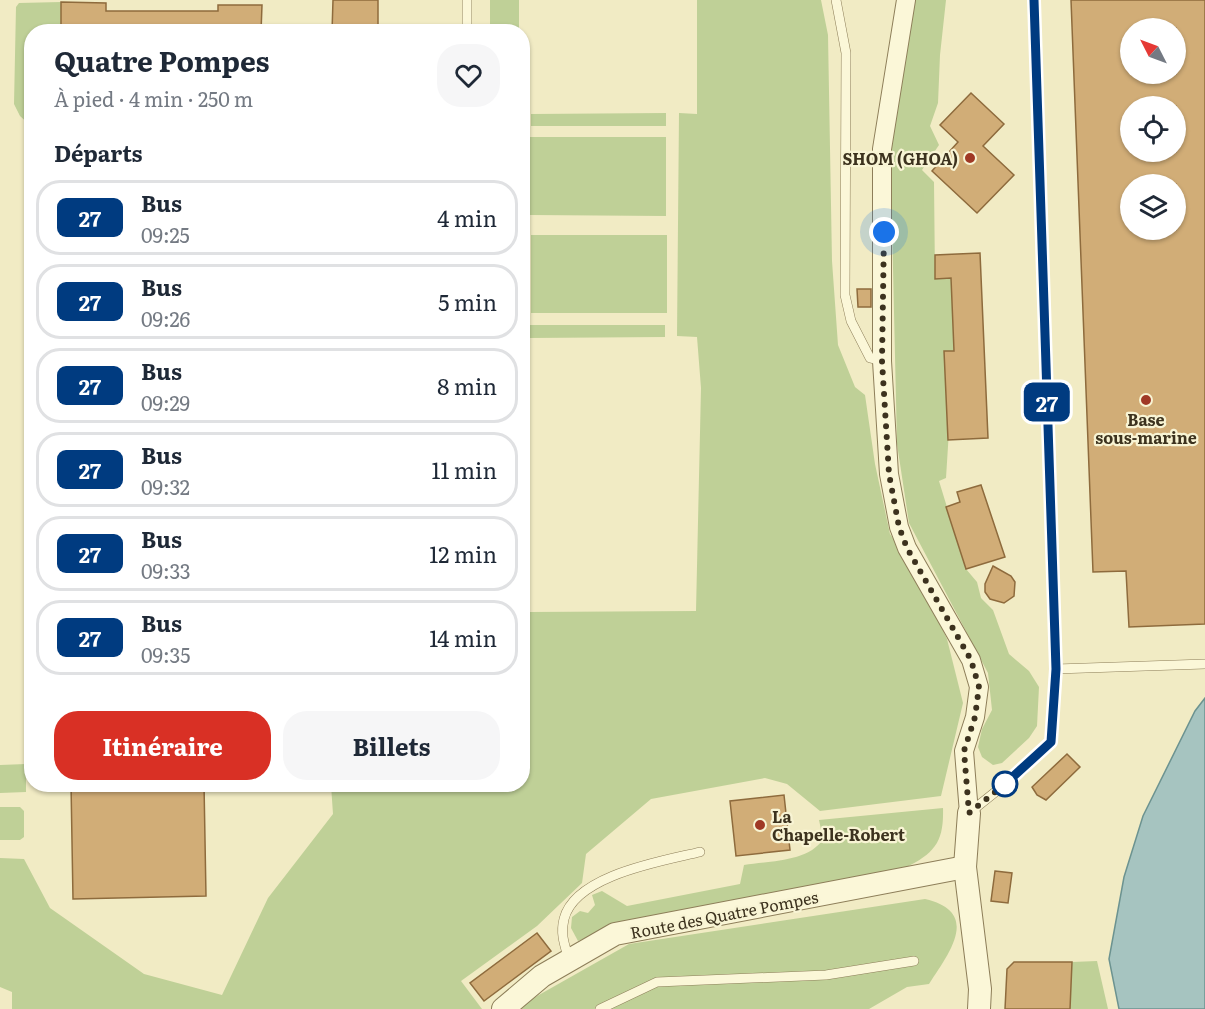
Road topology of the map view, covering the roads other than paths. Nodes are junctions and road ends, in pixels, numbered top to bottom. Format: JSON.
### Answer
{"nodes":[{"id":1,"x":467,"y":0,"type":"edge"},
{"id":2,"x":836,"y":0,"type":"edge"},
{"id":3,"x":906,"y":0,"type":"edge"},
{"id":4,"x":1034,"y":0,"type":"edge"},
{"id":5,"x":467,"y":24,"type":"edge"},
{"id":6,"x":882,"y":361,"type":"junction"},
{"id":7,"x":1205,"y":664,"type":"edge"},
{"id":8,"x":1056,"y":669,"type":"junction"},
{"id":9,"x":969,"y":813,"type":"junction"},
{"id":10,"x":700,"y":852,"type":"dead end"},
{"id":11,"x":965,"y":867,"type":"junction"},
{"id":12,"x":569,"y":960,"type":"junction"},
{"id":13,"x":914,"y":961,"type":"dead end"},
{"id":14,"x":503,"y":1009,"type":"edge"},
{"id":15,"x":600,"y":1009,"type":"edge"},
{"id":16,"x":980,"y":1009,"type":"edge"}],
"edges":[{"from":1,"to":5,"type":"lane"},
{"from":2,"to":6,"type":"lane"},
{"from":3,"to":6,"type":"street"},
{"from":4,"to":8,"type":"lane"},
{"from":6,"to":9,"type":"street"},
{"from":7,"to":8,"type":"lane"},
{"from":8,"to":9,"type":"lane"},
{"from":9,"to":11,"type":"street"},
{"from":10,"to":12,"type":"lane"},
{"from":11,"to":12,"type":"street","name":"Route des Quatre Pompes"},
{"from":11,"to":16,"type":"street"},
{"from":12,"to":14,"type":"street","name":"Route des Quatre Pompes"},
{"from":13,"to":15,"type":"lane"}]}
